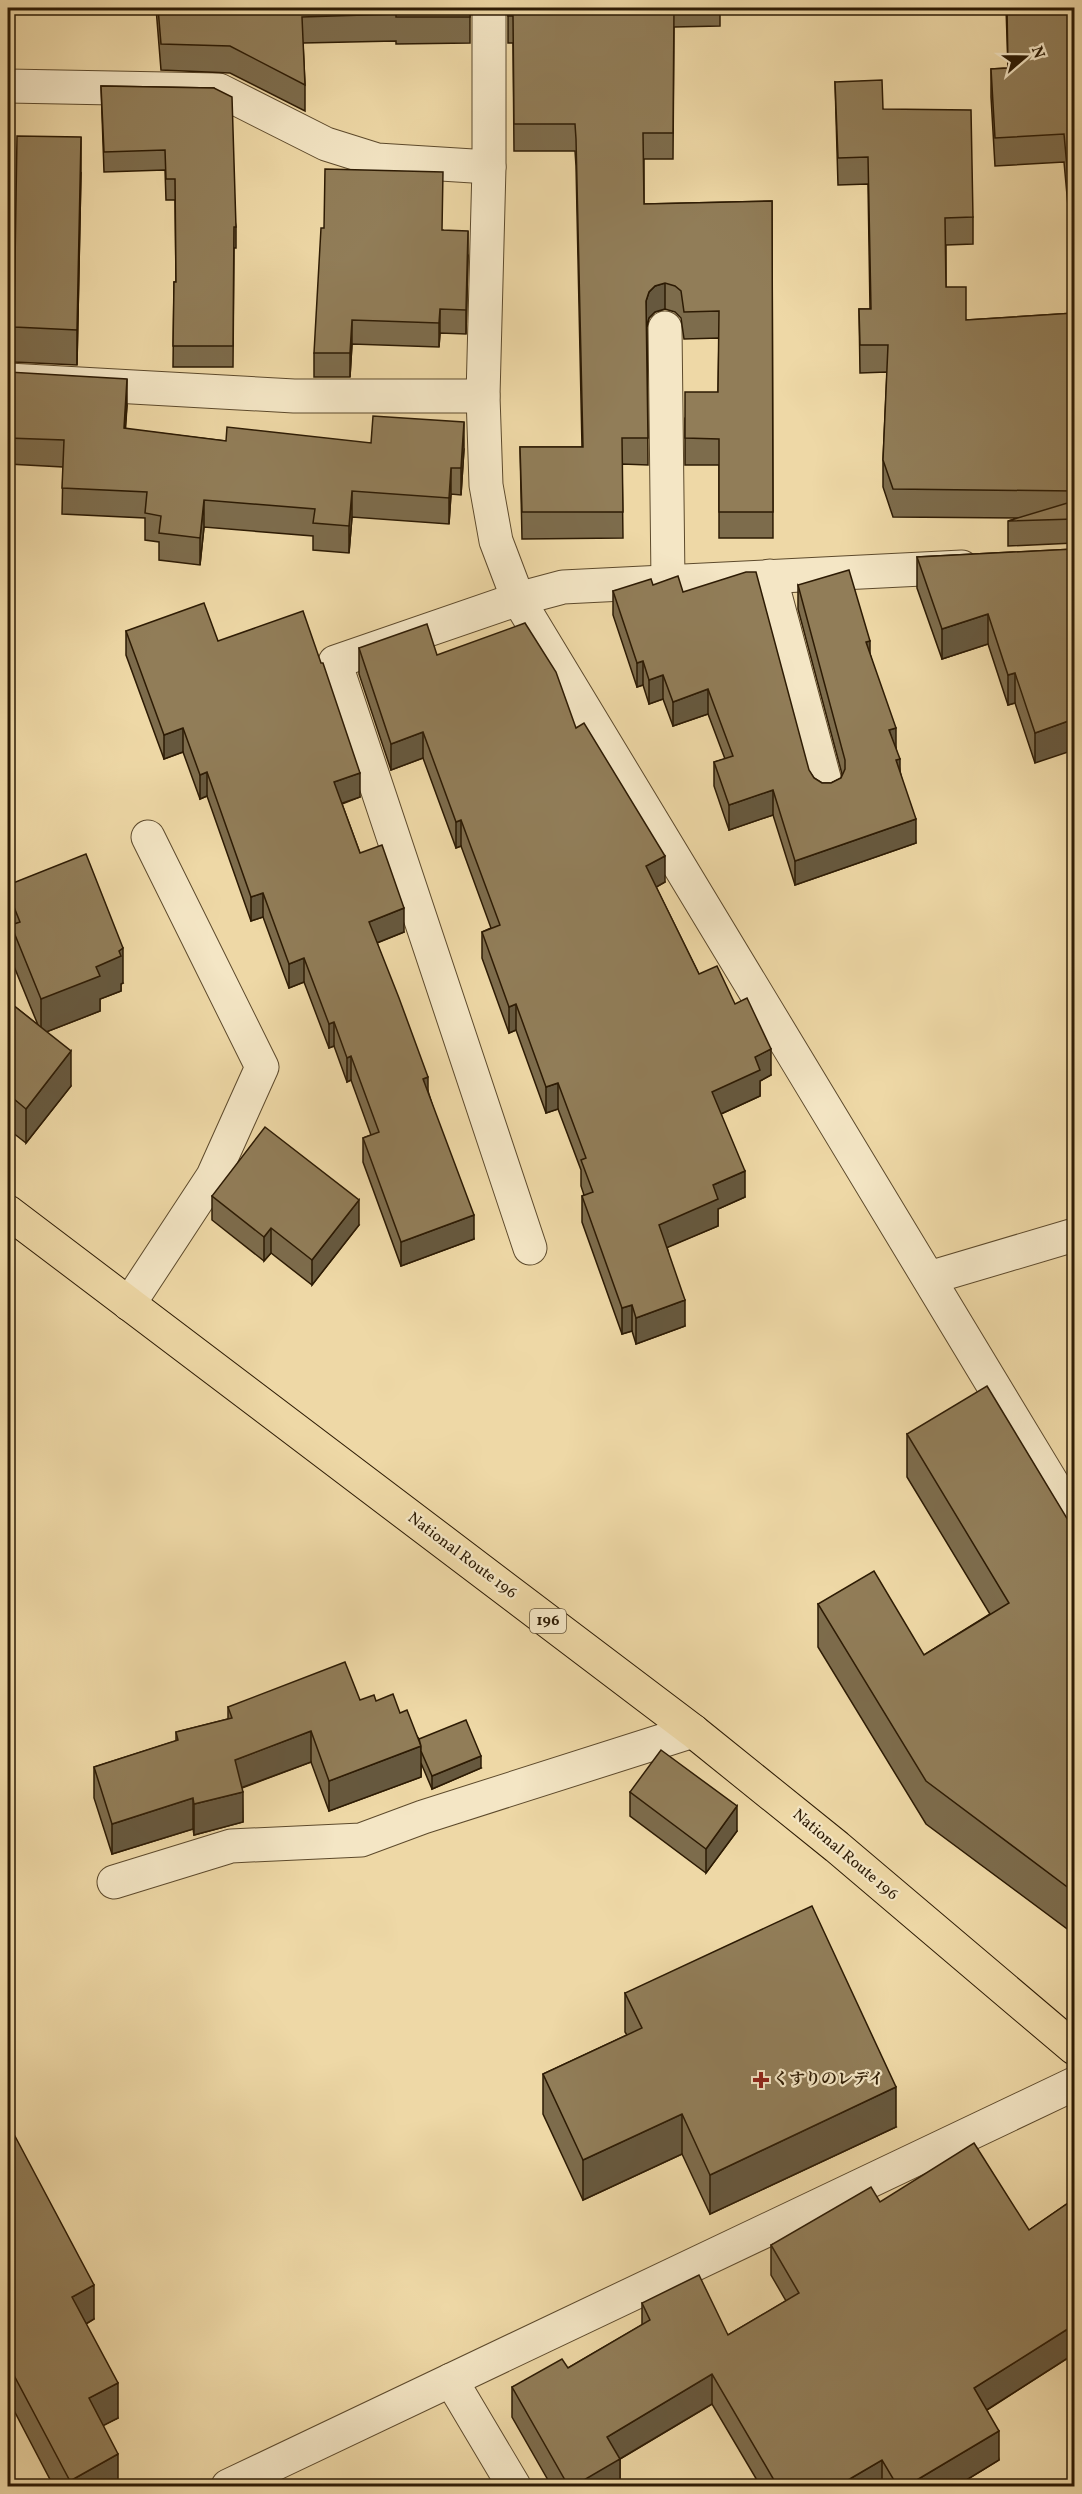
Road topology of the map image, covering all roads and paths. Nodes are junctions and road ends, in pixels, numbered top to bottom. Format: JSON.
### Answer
{"nodes":[{"id":1,"x":489,"y":8,"type":"edge"},
{"id":2,"x":8,"y":87,"type":"edge"},
{"id":3,"x":489,"y":167,"type":"junction"},
{"id":4,"x":665,"y":328,"type":"dead end"},
{"id":5,"x":8,"y":380,"type":"edge"},
{"id":6,"x":483,"y":396,"type":"junction"},
{"id":7,"x":993,"y":566,"type":"edge"},
{"id":8,"x":770,"y":576,"type":"junction"},
{"id":9,"x":668,"y":581,"type":"junction"},
{"id":10,"x":518,"y":599,"type":"junction"},
{"id":11,"x":827,"y":789,"type":"edge"},
{"id":12,"x":148,"y":837,"type":"dead end"},
{"id":13,"x":8,"y":1212,"type":"edge"},
{"id":14,"x":1074,"y":1235,"type":"edge"},
{"id":15,"x":530,"y":1248,"type":"dead end"},
{"id":16,"x":929,"y":1278,"type":"junction"},
{"id":17,"x":129,"y":1304,"type":"junction"},
{"id":18,"x":1074,"y":1518,"type":"edge"},
{"id":19,"x":693,"y":1731,"type":"junction"},
{"id":20,"x":114,"y":1882,"type":"dead end"},
{"id":21,"x":1074,"y":2048,"type":"edge"},
{"id":22,"x":1074,"y":2084,"type":"edge"},
{"id":23,"x":451,"y":2380,"type":"junction"},
{"id":24,"x":228,"y":2487,"type":"edge"},
{"id":25,"x":514,"y":2487,"type":"edge"}],
"edges":[{"from":1,"to":3,"type":"street"},
{"from":2,"to":3,"type":"street"},
{"from":3,"to":6,"type":"street"},
{"from":4,"to":9,"type":"street"},
{"from":5,"to":6,"type":"street"},
{"from":6,"to":10,"type":"street"},
{"from":7,"to":8,"type":"street"},
{"from":8,"to":9,"type":"street"},
{"from":8,"to":11,"type":"street"},
{"from":9,"to":10,"type":"street"},
{"from":10,"to":15,"type":"street"},
{"from":10,"to":16,"type":"street"},
{"from":12,"to":17,"type":"street"},
{"from":13,"to":17,"type":"highway","name":"National Route 196","number":"196"},
{"from":14,"to":16,"type":"street"},
{"from":16,"to":18,"type":"street"},
{"from":17,"to":19,"type":"highway","name":"National Route 196","number":"196"},
{"from":19,"to":20,"type":"street"},
{"from":19,"to":21,"type":"highway","name":"National Route 196","number":"196"},
{"from":22,"to":23,"type":"street"},
{"from":23,"to":24,"type":"street"},
{"from":23,"to":25,"type":"street"}]}
